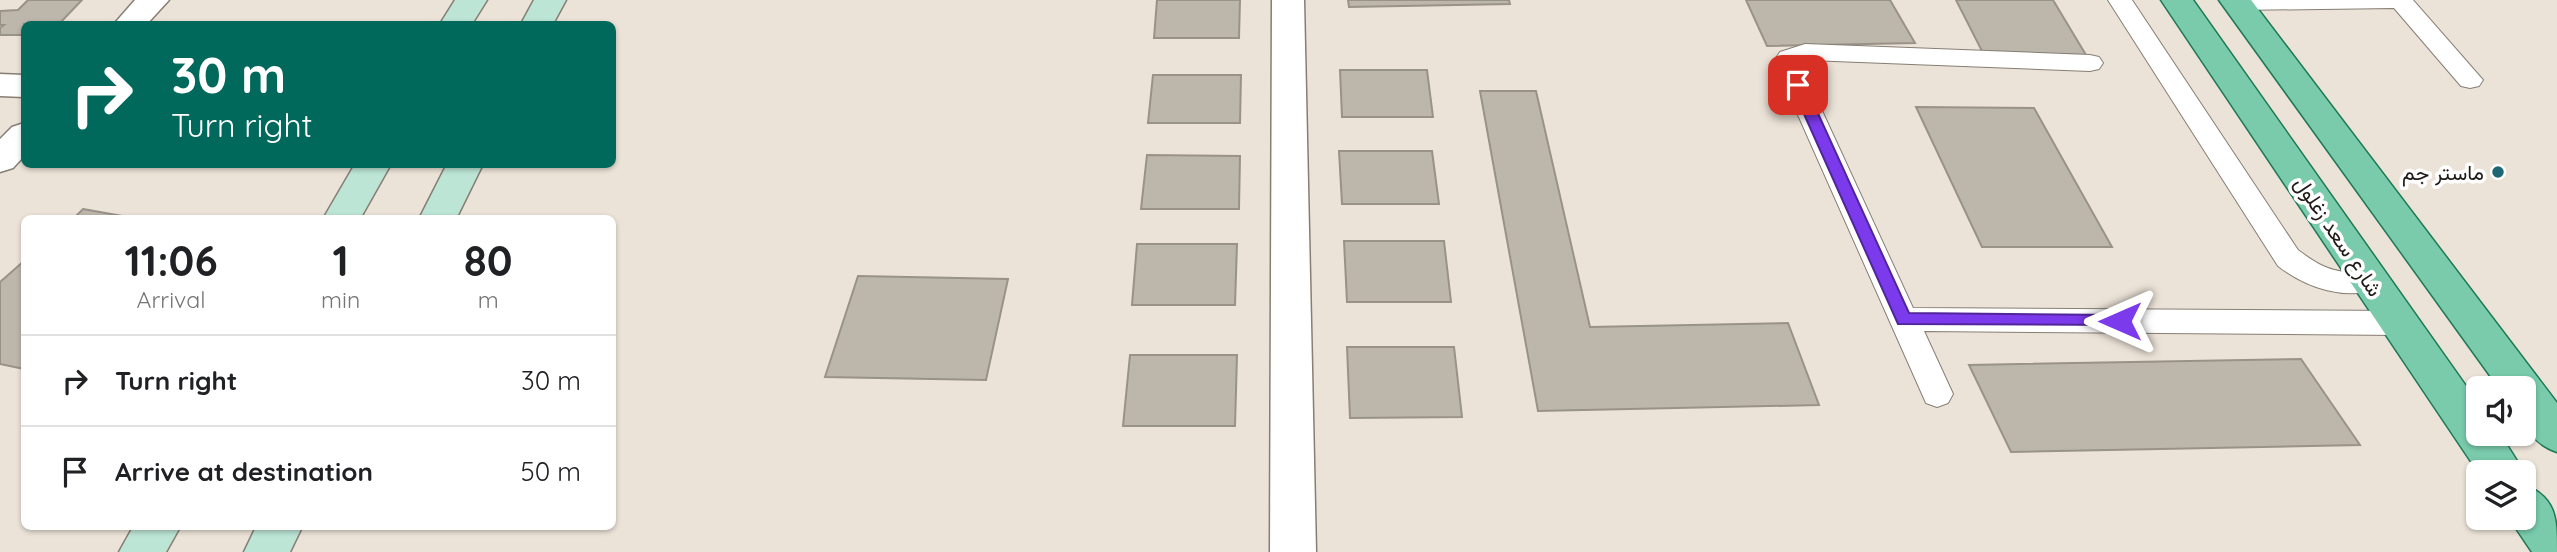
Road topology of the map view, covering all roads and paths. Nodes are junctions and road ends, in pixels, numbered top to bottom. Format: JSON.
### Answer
{"nodes":[{"id":1,"x":153,"y":0,"type":"edge"},
{"id":2,"x":471,"y":0,"type":"edge"},
{"id":3,"x":550,"y":0,"type":"edge"},
{"id":4,"x":1288,"y":0,"type":"edge"},
{"id":5,"x":2120,"y":0,"type":"edge"},
{"id":6,"x":2177,"y":0,"type":"edge"},
{"id":7,"x":2400,"y":1,"type":"edge"},
{"id":8,"x":2236,"y":2,"type":"edge"},
{"id":9,"x":133,"y":21,"type":"edge"},
{"id":10,"x":458,"y":21,"type":"edge"},
{"id":11,"x":539,"y":21,"type":"edge"},
{"id":12,"x":2090,"y":63,"type":"dead end"},
{"id":13,"x":2470,"y":80,"type":"dead end"},
{"id":14,"x":0,"y":85,"type":"edge"},
{"id":15,"x":21,"y":86,"type":"edge"},
{"id":16,"x":21,"y":138,"type":"edge"},
{"id":17,"x":0,"y":160,"type":"edge"},
{"id":18,"x":371,"y":168,"type":"edge"},
{"id":19,"x":463,"y":168,"type":"edge"},
{"id":20,"x":343,"y":215,"type":"edge"},
{"id":21,"x":439,"y":215,"type":"edge"},
{"id":22,"x":2371,"y":281,"type":"junction"},
{"id":23,"x":1904,"y":319,"type":"junction"},
{"id":24,"x":2398,"y":324,"type":"junction"},
{"id":25,"x":2513,"y":376,"type":"edge"},
{"id":26,"x":1937,"y":394,"type":"dead end"},
{"id":27,"x":2536,"y":407,"type":"edge"},
{"id":28,"x":2557,"y":435,"type":"edge"},
{"id":29,"x":2494,"y":460,"type":"edge"},
{"id":30,"x":2536,"y":521,"type":"edge"},
{"id":31,"x":155,"y":530,"type":"edge"},
{"id":32,"x":278,"y":530,"type":"edge"},
{"id":33,"x":142,"y":552,"type":"edge"},
{"id":34,"x":267,"y":552,"type":"edge"},
{"id":35,"x":1293,"y":552,"type":"edge"},
{"id":36,"x":2557,"y":552,"type":"edge"}],
"edges":[{"from":1,"to":9,"type":"street"},
{"from":2,"to":10,"type":"street"},
{"from":3,"to":11,"type":"street"},
{"from":4,"to":35,"type":"street"},
{"from":5,"to":22,"type":"lane"},
{"from":6,"to":22,"type":"main road","name":"شارع سعد زغلول"},
{"from":7,"to":8,"type":"lane"},
{"from":7,"to":13,"type":"lane"},
{"from":8,"to":25,"type":"main road"},
{"from":12,"to":23,"type":"lane"},
{"from":14,"to":15,"type":"street"},
{"from":16,"to":17,"type":"street"},
{"from":18,"to":20,"type":"street"},
{"from":19,"to":21,"type":"street"},
{"from":22,"to":24,"type":"main road","name":"شارع سعد زغلول"},
{"from":23,"to":24,"type":"lane"},
{"from":23,"to":26,"type":"lane"},
{"from":24,"to":29,"type":"main road","name":"شارع سعد زغلول"},
{"from":27,"to":28,"type":"main road"},
{"from":30,"to":36,"type":"main road"},
{"from":31,"to":33,"type":"street"},
{"from":32,"to":34,"type":"street"}]}
